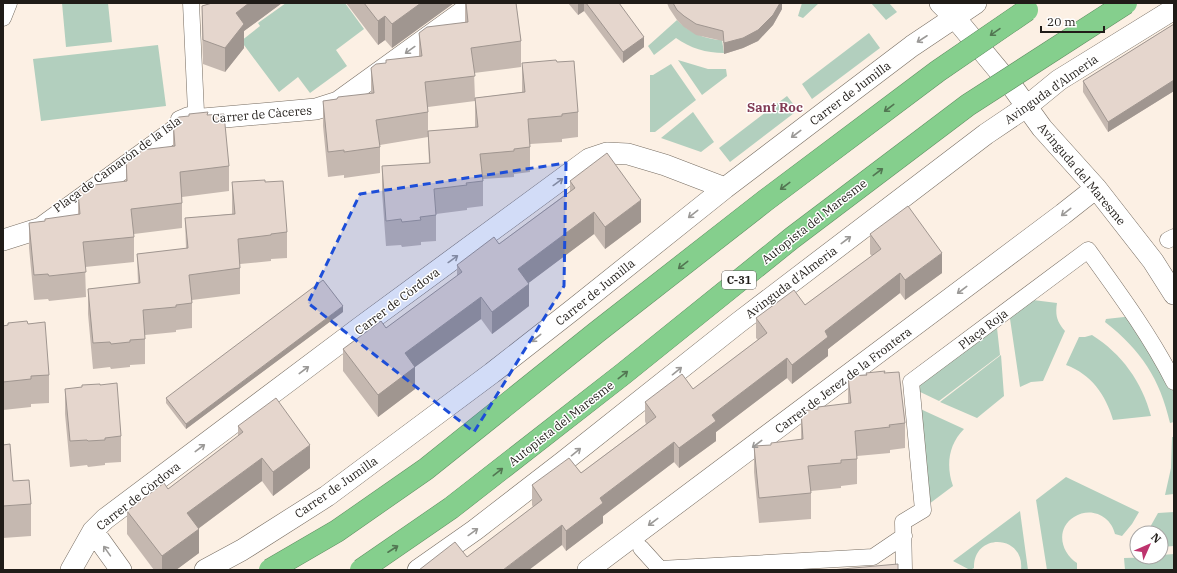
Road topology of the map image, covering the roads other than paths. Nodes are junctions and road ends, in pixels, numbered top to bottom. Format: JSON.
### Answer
{"nodes":[{"id":1,"x":9,"y":3,"type":"edge"},
{"id":2,"x":191,"y":3,"type":"edge"},
{"id":3,"x":475,"y":3,"type":"edge"},
{"id":4,"x":940,"y":3,"type":"edge"},
{"id":5,"x":976,"y":3,"type":"edge"},
{"id":6,"x":1126,"y":3,"type":"edge"},
{"id":7,"x":1174,"y":9,"type":"edge"},
{"id":8,"x":1027,"y":10,"type":"dead end"},
{"id":9,"x":3,"y":18,"type":"edge"},
{"id":10,"x":955,"y":18,"type":"junction"},
{"id":11,"x":1026,"y":107,"type":"junction"},
{"id":12,"x":725,"y":188,"type":"junction"},
{"id":13,"x":1096,"y":188,"type":"junction"},
{"id":14,"x":3,"y":232,"type":"edge"},
{"id":15,"x":3,"y":240,"type":"edge"},
{"id":16,"x":1174,"y":294,"type":"edge"},
{"id":17,"x":1174,"y":382,"type":"edge"},
{"id":18,"x":93,"y":531,"type":"junction"},
{"id":19,"x":904,"y":536,"type":"junction"},
{"id":20,"x":641,"y":548,"type":"dead end"},
{"id":21,"x":71,"y":570,"type":"edge"},
{"id":22,"x":121,"y":570,"type":"edge"},
{"id":23,"x":205,"y":570,"type":"edge"},
{"id":24,"x":270,"y":570,"type":"edge"},
{"id":25,"x":361,"y":570,"type":"edge"},
{"id":26,"x":418,"y":570,"type":"edge"},
{"id":27,"x":588,"y":570,"type":"edge"},
{"id":28,"x":904,"y":570,"type":"edge"}],
"edges":[{"from":1,"to":9,"type":"street"},
{"from":2,"to":14,"type":"street","name":"Plaça de Camarón de la Isla"},
{"from":3,"to":15,"type":"street","name":"Carrer de Càceres","one_way":true},
{"from":4,"to":10,"type":"street","name":"Avinguda del Maresme"},
{"from":5,"to":10,"type":"street","name":"Carrer de Jumilla"},
{"from":25,"to":6,"type":"highway","name":"Autopista del Maresme","number":"C-31","one_way":true,"bridge":true},
{"from":7,"to":11,"type":"street","name":"Avinguda d'Almeria"},
{"from":8,"to":24,"type":"highway","one_way":true,"bridge":true},
{"from":10,"to":11,"type":"street","name":"Avinguda del Maresme"},
{"from":10,"to":12,"type":"street","name":"Carrer de Jumilla","one_way":true},
{"from":11,"to":13,"type":"street","name":"Avinguda del Maresme"},
{"from":26,"to":11,"type":"street","name":"Avinguda d'Almeria","one_way":true},
{"from":18,"to":12,"type":"street","name":"Carrer de Còrdova","one_way":true},
{"from":12,"to":23,"type":"street","name":"Carrer de Jumilla","one_way":true},
{"from":13,"to":16,"type":"street","name":"Avinguda del Maresme"},
{"from":13,"to":27,"type":"street","name":"Carrer de Jerez de la Frontera","one_way":true},
{"from":17,"to":19,"type":"street","name":"Plaça Roja"},
{"from":18,"to":21,"type":"street","name":"Carrer de Còrdova"},
{"from":22,"to":18,"type":"street","name":"Carrer de Còrdova","one_way":true},
{"from":19,"to":20,"type":"street"},
{"from":19,"to":28,"type":"street","name":"Plaça Roja"}]}
